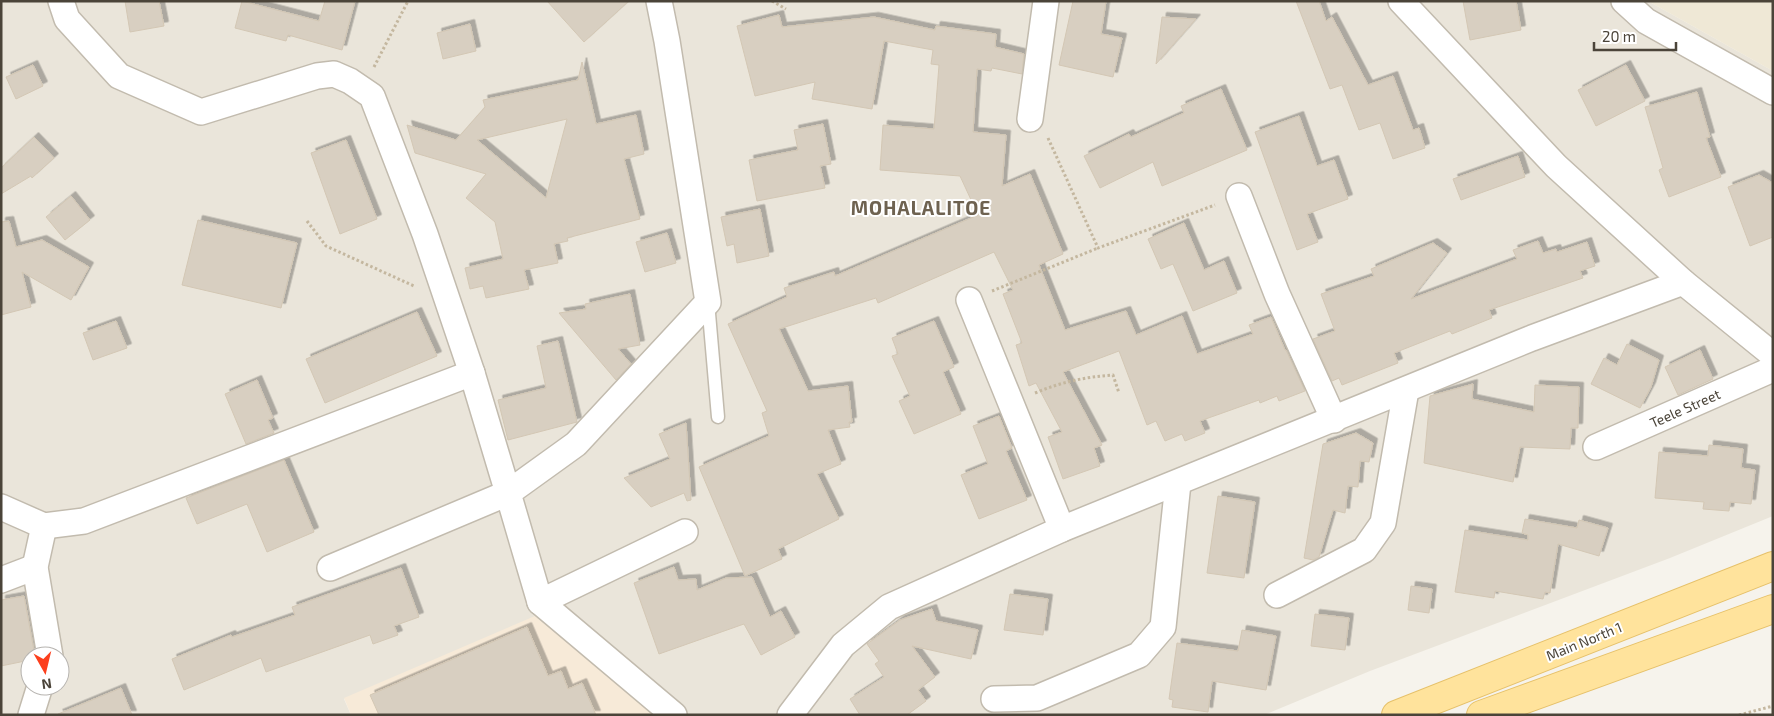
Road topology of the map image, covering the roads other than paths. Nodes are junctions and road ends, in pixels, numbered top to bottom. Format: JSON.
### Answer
{"nodes":[{"id":1,"x":60,"y":1,"type":"edge"},
{"id":2,"x":658,"y":1,"type":"edge"},
{"id":3,"x":1046,"y":1,"type":"edge"},
{"id":4,"x":1401,"y":1,"type":"edge"},
{"id":5,"x":1624,"y":1,"type":"edge"},
{"id":6,"x":1773,"y":92,"type":"edge"},
{"id":7,"x":1030,"y":119,"type":"road end"},
{"id":8,"x":1239,"y":196,"type":"road end"},
{"id":9,"x":1683,"y":282,"type":"junction"},
{"id":10,"x":969,"y":300,"type":"road end"},
{"id":11,"x":708,"y":302,"type":"junction"},
{"id":12,"x":1773,"y":355,"type":"edge"},
{"id":13,"x":1773,"y":369,"type":"edge"},
{"id":14,"x":472,"y":373,"type":"junction"},
{"id":15,"x":1406,"y":390,"type":"junction"},
{"id":16,"x":718,"y":417,"type":"dead end"},
{"id":17,"x":1334,"y":420,"type":"junction"},
{"id":18,"x":1596,"y":446,"type":"dead end"},
{"id":19,"x":1178,"y":484,"type":"junction"},
{"id":20,"x":508,"y":493,"type":"junction"},
{"id":21,"x":1,"y":507,"type":"edge"},
{"id":22,"x":44,"y":526,"type":"junction"},
{"id":23,"x":1062,"y":529,"type":"junction"},
{"id":24,"x":685,"y":532,"type":"dead end"},
{"id":25,"x":1773,"y":566,"type":"edge"},
{"id":26,"x":35,"y":567,"type":"junction"},
{"id":27,"x":330,"y":568,"type":"dead end"},
{"id":28,"x":1,"y":580,"type":"edge"},
{"id":29,"x":1277,"y":596,"type":"dead end"},
{"id":30,"x":540,"y":602,"type":"junction"},
{"id":31,"x":1773,"y":609,"type":"edge"},
{"id":32,"x":48,"y":646,"type":"edge"},
{"id":33,"x":37,"y":696,"type":"edge"},
{"id":34,"x":994,"y":699,"type":"dead end"},
{"id":35,"x":31,"y":715,"type":"edge"},
{"id":36,"x":674,"y":715,"type":"edge"},
{"id":37,"x":790,"y":715,"type":"edge"},
{"id":38,"x":1396,"y":715,"type":"edge"},
{"id":39,"x":1482,"y":715,"type":"edge"}],
"edges":[{"from":1,"to":14,"type":"street"},
{"from":2,"to":11,"type":"street"},
{"from":3,"to":7,"type":"street"},
{"from":4,"to":9,"type":"street"},
{"from":5,"to":6,"type":"street"},
{"from":8,"to":17,"type":"street"},
{"from":9,"to":12,"type":"street"},
{"from":9,"to":15,"type":"street"},
{"from":10,"to":23,"type":"street"},
{"from":11,"to":16,"type":"lane"},
{"from":11,"to":20,"type":"street"},
{"from":13,"to":18,"type":"street","name":"Teele Street"},
{"from":14,"to":20,"type":"street"},
{"from":14,"to":22,"type":"street"},
{"from":15,"to":17,"type":"street"},
{"from":15,"to":29,"type":"street"},
{"from":17,"to":19,"type":"street"},
{"from":19,"to":23,"type":"street"},
{"from":19,"to":34,"type":"street"},
{"from":20,"to":27,"type":"street"},
{"from":20,"to":30,"type":"street"},
{"from":21,"to":22,"type":"street"},
{"from":22,"to":26,"type":"street"},
{"from":23,"to":37,"type":"street"},
{"from":24,"to":30,"type":"street"},
{"from":25,"to":38,"type":"main road","name":"Main North 1"},
{"from":26,"to":28,"type":"street"},
{"from":26,"to":32,"type":"street"},
{"from":30,"to":36,"type":"street"},
{"from":31,"to":39,"type":"main road"},
{"from":33,"to":35,"type":"street"}]}
